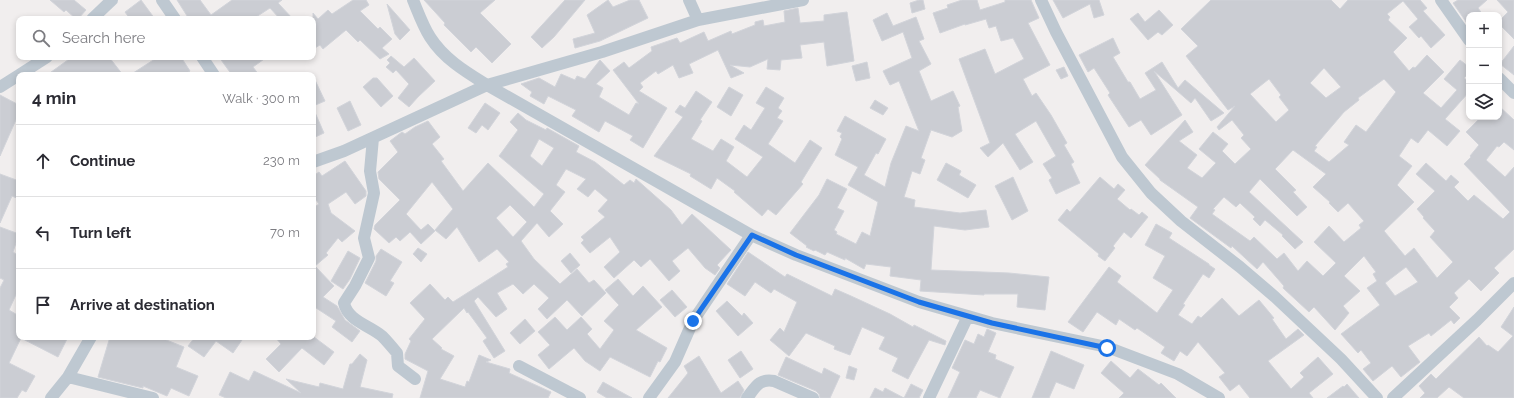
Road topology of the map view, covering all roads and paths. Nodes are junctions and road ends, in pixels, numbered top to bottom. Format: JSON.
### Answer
{"nodes":[{"id":1,"x":112,"y":0,"type":"edge"},
{"id":2,"x":162,"y":0,"type":"edge"},
{"id":3,"x":413,"y":0,"type":"edge"},
{"id":4,"x":689,"y":0,"type":"edge"},
{"id":5,"x":804,"y":0,"type":"edge"},
{"id":6,"x":1041,"y":0,"type":"edge"},
{"id":7,"x":1441,"y":0,"type":"edge"},
{"id":8,"x":95,"y":16,"type":"edge"},
{"id":9,"x":173,"y":16,"type":"edge"},
{"id":10,"x":698,"y":20,"type":"junction"},
{"id":11,"x":1466,"y":36,"type":"edge"},
{"id":12,"x":43,"y":60,"type":"edge"},
{"id":13,"x":204,"y":60,"type":"edge"},
{"id":14,"x":25,"y":72,"type":"edge"},
{"id":15,"x":212,"y":72,"type":"edge"},
{"id":16,"x":1502,"y":81,"type":"edge"},
{"id":17,"x":487,"y":85,"type":"junction"},
{"id":18,"x":1514,"y":93,"type":"edge"},
{"id":19,"x":373,"y":138,"type":"junction"},
{"id":20,"x":316,"y":161,"type":"edge"},
{"id":21,"x":752,"y":235,"type":"junction"},
{"id":22,"x":1514,"y":283,"type":"edge"},
{"id":23,"x":968,"y":316,"type":"junction"},
{"id":24,"x":89,"y":340,"type":"edge"},
{"id":25,"x":519,"y":366,"type":"dead end"},
{"id":26,"x":68,"y":377,"type":"junction"},
{"id":27,"x":415,"y":380,"type":"dead end"},
{"id":28,"x":51,"y":398,"type":"edge"},
{"id":29,"x":153,"y":398,"type":"edge"},
{"id":30,"x":580,"y":398,"type":"edge"},
{"id":31,"x":649,"y":398,"type":"edge"},
{"id":32,"x":747,"y":398,"type":"edge"},
{"id":33,"x":813,"y":398,"type":"edge"},
{"id":34,"x":929,"y":398,"type":"edge"},
{"id":35,"x":1219,"y":398,"type":"edge"},
{"id":36,"x":1377,"y":398,"type":"edge"},
{"id":37,"x":1393,"y":398,"type":"edge"}],
"edges":[{"from":1,"to":8,"type":"street"},
{"from":2,"to":9,"type":"street"},
{"from":3,"to":17,"type":"street"},
{"from":4,"to":10,"type":"street"},
{"from":5,"to":10,"type":"street"},
{"from":6,"to":36,"type":"street"},
{"from":7,"to":11,"type":"street"},
{"from":10,"to":17,"type":"street"},
{"from":12,"to":14,"type":"street"},
{"from":13,"to":15,"type":"street"},
{"from":16,"to":18,"type":"street"},
{"from":17,"to":19,"type":"street"},
{"from":17,"to":21,"type":"street"},
{"from":19,"to":20,"type":"street"},
{"from":19,"to":27,"type":"street"},
{"from":21,"to":23,"type":"street"},
{"from":21,"to":31,"type":"street"},
{"from":22,"to":37,"type":"street"},
{"from":23,"to":34,"type":"street"},
{"from":23,"to":35,"type":"street"},
{"from":24,"to":26,"type":"street"},
{"from":25,"to":30,"type":"street"},
{"from":26,"to":28,"type":"street"},
{"from":26,"to":29,"type":"street"},
{"from":32,"to":33,"type":"street"}]}
